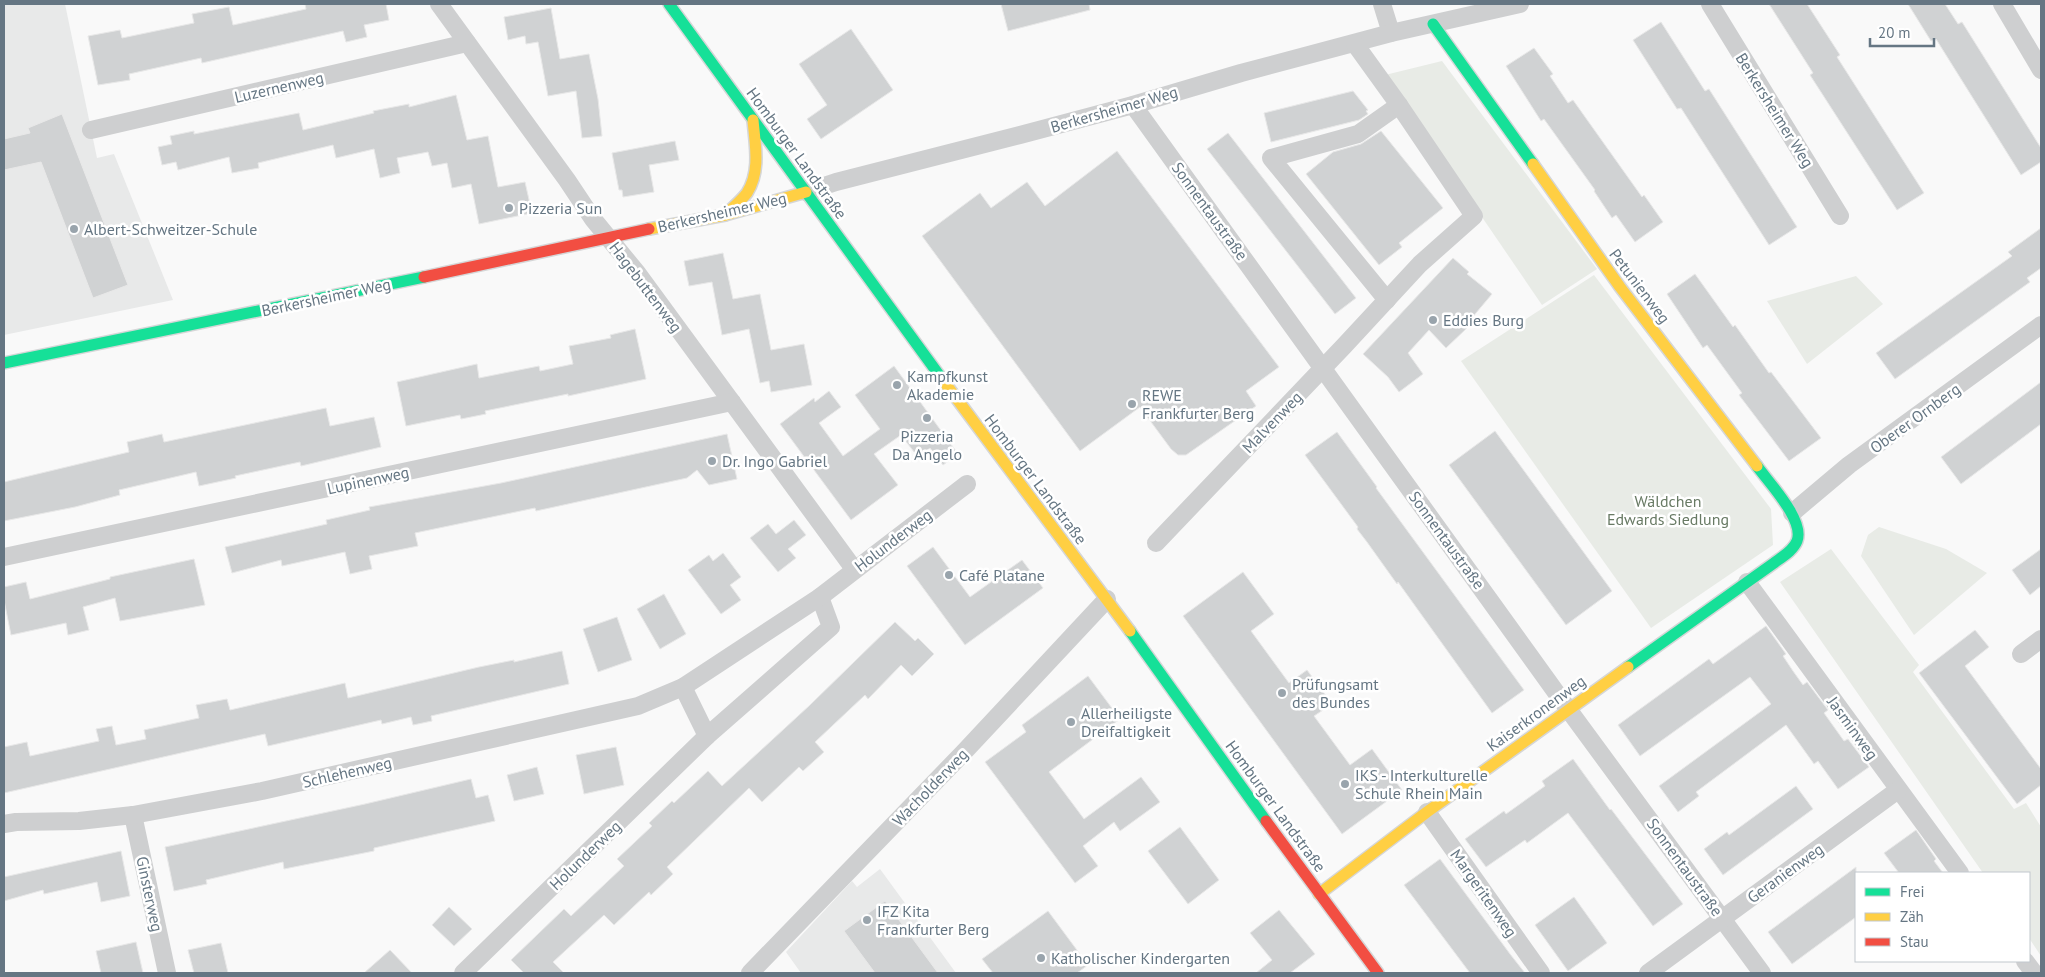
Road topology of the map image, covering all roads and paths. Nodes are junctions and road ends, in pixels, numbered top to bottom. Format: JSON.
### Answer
{"nodes":[{"id":1,"x":439,"y":4,"type":"edge"},
{"id":2,"x":669,"y":4,"type":"edge"},
{"id":3,"x":1382,"y":4,"type":"edge"},
{"id":4,"x":1520,"y":4,"type":"edge"},
{"id":5,"x":1710,"y":4,"type":"edge"},
{"id":6,"x":2002,"y":4,"type":"edge"},
{"id":7,"x":1433,"y":24,"type":"junction"},
{"id":8,"x":1392,"y":33,"type":"junction"},
{"id":9,"x":467,"y":42,"type":"junction"},
{"id":10,"x":1355,"y":44,"type":"junction"},
{"id":11,"x":2041,"y":70,"type":"edge"},
{"id":12,"x":1133,"y":105,"type":"junction"},
{"id":13,"x":1399,"y":105,"type":"junction"},
{"id":14,"x":753,"y":120,"type":"junction"},
{"id":15,"x":91,"y":130,"type":"dead end"},
{"id":16,"x":806,"y":192,"type":"junction"},
{"id":17,"x":725,"y":215,"type":"junction"},
{"id":18,"x":1840,"y":216,"type":"dead end"},
{"id":19,"x":609,"y":237,"type":"junction"},
{"id":20,"x":1387,"y":300,"type":"junction"},
{"id":21,"x":2041,"y":326,"type":"edge"},
{"id":22,"x":4,"y":363,"type":"edge"},
{"id":23,"x":1324,"y":368,"type":"junction"},
{"id":24,"x":732,"y":402,"type":"junction"},
{"id":25,"x":967,"y":484,"type":"dead end"},
{"id":26,"x":1792,"y":513,"type":"junction"},
{"id":27,"x":1156,"y":543,"type":"dead end"},
{"id":28,"x":4,"y":556,"type":"edge"},
{"id":29,"x":1774,"y":563,"type":"joint"},
{"id":30,"x":854,"y":569,"type":"junction"},
{"id":31,"x":1748,"y":582,"type":"junction"},
{"id":32,"x":820,"y":597,"type":"junction"},
{"id":33,"x":1107,"y":598,"type":"junction"},
{"id":34,"x":2041,"y":639,"type":"edge"},
{"id":35,"x":2021,"y":654,"type":"dead end"},
{"id":36,"x":683,"y":687,"type":"junction"},
{"id":37,"x":1568,"y":709,"type":"junction"},
{"id":38,"x":707,"y":736,"type":"junction"},
{"id":39,"x":1898,"y":790,"type":"junction"},
{"id":40,"x":1427,"y":812,"type":"junction"},
{"id":41,"x":133,"y":815,"type":"junction"},
{"id":42,"x":4,"y":824,"type":"edge"},
{"id":43,"x":1959,"y":872,"type":"edge"},
{"id":44,"x":1319,"y":894,"type":"junction"},
{"id":45,"x":1722,"y":918,"type":"junction"},
{"id":46,"x":2026,"y":962,"type":"edge"},
{"id":47,"x":168,"y":973,"type":"edge"},
{"id":48,"x":463,"y":973,"type":"edge"},
{"id":49,"x":750,"y":973,"type":"edge"},
{"id":50,"x":1378,"y":973,"type":"edge"},
{"id":51,"x":1541,"y":973,"type":"edge"},
{"id":52,"x":1648,"y":973,"type":"edge"},
{"id":53,"x":1762,"y":973,"type":"edge"},
{"id":54,"x":2034,"y":973,"type":"edge"}],
"edges":[{"from":1,"to":9,"type":"street","name":"Hagebuttenweg"},
{"from":2,"to":14,"type":"street","name":"Homburger Landstraße"},
{"from":3,"to":8,"type":"street"},
{"from":4,"to":7,"type":"street","name":"Berkersheimer Weg"},
{"from":5,"to":18,"type":"street","name":"Berkersheimer Weg"},
{"from":6,"to":11,"type":"street"},
{"from":7,"to":8,"type":"street","name":"Berkersheimer Weg"},
{"from":7,"to":26,"type":"street","name":"Petunienweg"},
{"from":8,"to":10,"type":"street","name":"Berkersheimer Weg"},
{"from":9,"to":15,"type":"street","name":"Luzernenweg"},
{"from":9,"to":19,"type":"street","name":"Hagebuttenweg"},
{"from":10,"to":12,"type":"street","name":"Berkersheimer Weg"},
{"from":10,"to":13,"type":"street","name":"Malvenweg"},
{"from":12,"to":16,"type":"street","name":"Berkersheimer Weg"},
{"from":12,"to":23,"type":"street","name":"Sonnentaustraße"},
{"from":13,"to":20,"type":"street","name":"Malvenweg"},
{"from":13,"to":20,"type":"street"},
{"from":14,"to":16,"type":"street","name":"Homburger Landstraße"},
{"from":14,"to":17,"type":"street"},
{"from":16,"to":17,"type":"street","name":"Berkersheimer Weg"},
{"from":16,"to":33,"type":"street","name":"Homburger Landstraße"},
{"from":17,"to":19,"type":"street","name":"Berkersheimer Weg"},
{"from":19,"to":22,"type":"street","name":"Berkersheimer Weg"},
{"from":19,"to":24,"type":"street","name":"Hagebuttenweg"},
{"from":20,"to":23,"type":"street","name":"Malvenweg"},
{"from":21,"to":26,"type":"street","name":"Oberer Ornberg"},
{"from":23,"to":27,"type":"street","name":"Malvenweg"},
{"from":23,"to":37,"type":"street","name":"Sonnentaustraße"},
{"from":24,"to":28,"type":"street","name":"Lupinenweg"},
{"from":24,"to":30,"type":"street","name":"Hagebuttenweg"},
{"from":25,"to":30,"type":"street","name":"Holunderweg"},
{"from":26,"to":29,"type":"street","name":"Petunienweg"},
{"from":29,"to":31,"type":"street","name":"Kaiserkronenweg"},
{"from":30,"to":32,"type":"street","name":"Holunderweg"},
{"from":31,"to":37,"type":"street","name":"Kaiserkronenweg"},
{"from":31,"to":39,"type":"street","name":"Jasminweg"},
{"from":32,"to":36,"type":"street","name":"Holunderweg"},
{"from":32,"to":38,"type":"street","name":"Holunderweg"},
{"from":33,"to":44,"type":"street","name":"Homburger Landstraße"},
{"from":33,"to":49,"type":"street","name":"Wacholderweg"},
{"from":34,"to":35,"type":"street"},
{"from":36,"to":38,"type":"street"},
{"from":36,"to":41,"type":"street","name":"Schlehenweg"},
{"from":37,"to":40,"type":"street","name":"Kaiserkronenweg"},
{"from":37,"to":45,"type":"street","name":"Sonnentaustraße"},
{"from":38,"to":48,"type":"street","name":"Holunderweg"},
{"from":39,"to":43,"type":"street","name":"Jasminweg"},
{"from":39,"to":45,"type":"street","name":"Geranienweg"},
{"from":40,"to":44,"type":"street","name":"Kaiserkronenweg"},
{"from":40,"to":51,"type":"street","name":"Margeritenweg"},
{"from":41,"to":42,"type":"street","name":"Schlehenweg"},
{"from":41,"to":47,"type":"street","name":"Ginsterweg"},
{"from":44,"to":50,"type":"street","name":"Homburger Landstraße"},
{"from":45,"to":52,"type":"street","name":"Geranienweg"},
{"from":45,"to":53,"type":"street","name":"Sonnentaustraße"},
{"from":46,"to":54,"type":"street"}]}
